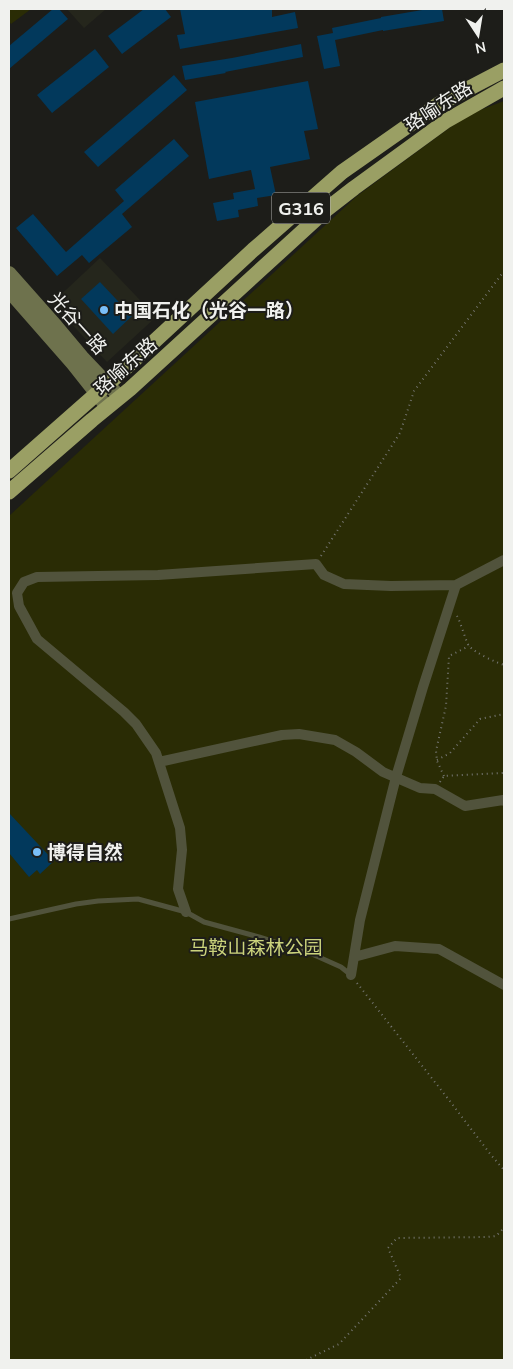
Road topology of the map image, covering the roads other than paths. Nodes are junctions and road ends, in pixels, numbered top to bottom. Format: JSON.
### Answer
{"nodes":[{"id":1,"x":504,"y":70,"type":"edge"},
{"id":2,"x":504,"y":88,"type":"edge"},
{"id":3,"x":9,"y":273,"type":"edge"},
{"id":4,"x":9,"y":290,"type":"edge"},
{"id":5,"x":102,"y":389,"type":"junction"},
{"id":6,"x":120,"y":397,"type":"junction"},
{"id":7,"x":107,"y":407,"type":"junction"},
{"id":8,"x":9,"y":470,"type":"edge"},
{"id":9,"x":9,"y":492,"type":"edge"},
{"id":10,"x":504,"y":560,"type":"edge"},
{"id":11,"x":456,"y":585,"type":"junction"},
{"id":12,"x":159,"y":762,"type":"junction"},
{"id":13,"x":396,"y":777,"type":"junction"},
{"id":14,"x":504,"y":801,"type":"edge"},
{"id":15,"x":14,"y":911,"type":"dead end"},
{"id":16,"x":186,"y":912,"type":"junction"},
{"id":17,"x":17,"y":917,"type":"junction"},
{"id":18,"x":9,"y":919,"type":"edge"},
{"id":19,"x":354,"y":957,"type":"junction"},
{"id":20,"x":351,"y":975,"type":"joint"},
{"id":21,"x":504,"y":985,"type":"edge"}],
"edges":[{"from":1,"to":5,"type":"highway","name":"珞喻东路","number":"G316"},
{"from":2,"to":6,"type":"highway","name":"珞喻东路","number":"G316"},
{"from":3,"to":5,"type":"main road","name":"光谷一路"},
{"from":4,"to":5,"type":"main road","name":"光谷一路"},
{"from":5,"to":6,"type":"main road","name":"光谷一路"},
{"from":5,"to":7,"type":"main road","name":"光谷一路"},
{"from":5,"to":8,"type":"highway","name":"珞喻东路","number":"G316"},
{"from":6,"to":7,"type":"highway","name":"珞喻东路","number":"G316"},
{"from":7,"to":9,"type":"highway","name":"珞喻东路","number":"G316"},
{"from":10,"to":11,"type":"street"},
{"from":11,"to":12,"type":"street"},
{"from":11,"to":13,"type":"street"},
{"from":12,"to":13,"type":"street"},
{"from":12,"to":16,"type":"street"},
{"from":13,"to":14,"type":"street"},
{"from":13,"to":19,"type":"street"},
{"from":15,"to":17,"type":"lane"},
{"from":16,"to":17,"type":"lane"},
{"from":16,"to":20,"type":"lane"},
{"from":17,"to":18,"type":"lane"},
{"from":19,"to":20,"type":"street"},
{"from":19,"to":21,"type":"street"}]}
